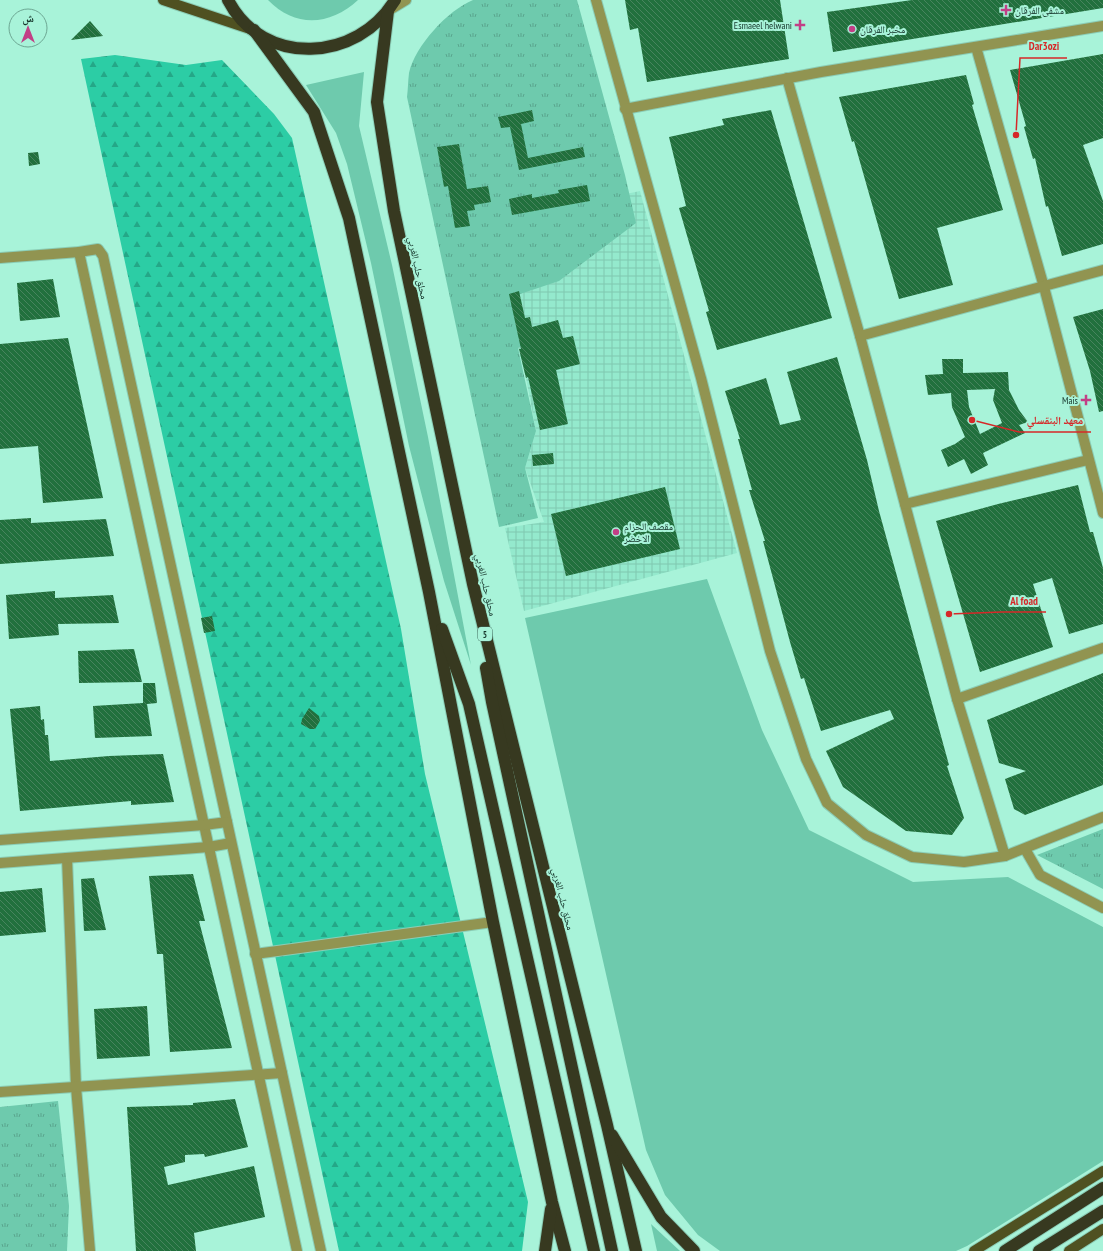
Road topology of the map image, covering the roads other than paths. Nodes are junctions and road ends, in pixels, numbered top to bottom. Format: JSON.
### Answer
{"nodes":[{"id":1,"x":163,"y":0,"type":"edge"},
{"id":2,"x":228,"y":0,"type":"edge"},
{"id":3,"x":395,"y":0,"type":"edge"},
{"id":4,"x":406,"y":0,"type":"edge"},
{"id":5,"x":596,"y":0,"type":"edge"},
{"id":6,"x":388,"y":11,"type":"junction"},
{"id":7,"x":1103,"y":26,"type":"edge"},
{"id":8,"x":254,"y":30,"type":"junction"},
{"id":9,"x":976,"y":47,"type":"junction"},
{"id":10,"x":787,"y":78,"type":"junction"},
{"id":11,"x":625,"y":109,"type":"junction"},
{"id":12,"x":79,"y":252,"type":"junction"},
{"id":13,"x":0,"y":258,"type":"edge"},
{"id":14,"x":1103,"y":270,"type":"edge"},
{"id":15,"x":1044,"y":287,"type":"junction"},
{"id":16,"x":860,"y":336,"type":"junction"},
{"id":17,"x":1088,"y":460,"type":"junction"},
{"id":18,"x":905,"y":504,"type":"junction"},
{"id":19,"x":1103,"y":513,"type":"edge"},
{"id":20,"x":473,"y":584,"type":"junction"},
{"id":21,"x":429,"y":592,"type":"junction"},
{"id":22,"x":1103,"y":648,"type":"edge"},
{"id":23,"x":957,"y":699,"type":"junction"},
{"id":24,"x":1103,"y":817,"type":"edge"},
{"id":25,"x":227,"y":822,"type":"junction"},
{"id":26,"x":204,"y":825,"type":"junction"},
{"id":27,"x":0,"y":840,"type":"edge"},
{"id":28,"x":231,"y":844,"type":"junction"},
{"id":29,"x":209,"y":847,"type":"junction"},
{"id":30,"x":1025,"y":849,"type":"junction"},
{"id":31,"x":1005,"y":856,"type":"junction"},
{"id":32,"x":67,"y":858,"type":"junction"},
{"id":33,"x":0,"y":863,"type":"edge"},
{"id":34,"x":1103,"y":908,"type":"edge"},
{"id":35,"x":493,"y":922,"type":"junction"},
{"id":36,"x":255,"y":954,"type":"junction"},
{"id":37,"x":282,"y":1073,"type":"junction"},
{"id":38,"x":258,"y":1075,"type":"junction"},
{"id":39,"x":76,"y":1087,"type":"junction"},
{"id":40,"x":0,"y":1092,"type":"edge"},
{"id":41,"x":607,"y":1125,"type":"junction"},
{"id":42,"x":1103,"y":1170,"type":"edge"},
{"id":43,"x":1103,"y":1188,"type":"edge"},
{"id":44,"x":552,"y":1202,"type":"junction"},
{"id":45,"x":1103,"y":1211,"type":"edge"},
{"id":46,"x":1103,"y":1229,"type":"edge"},
{"id":47,"x":90,"y":1251,"type":"edge"},
{"id":48,"x":297,"y":1251,"type":"edge"},
{"id":49,"x":321,"y":1251,"type":"edge"},
{"id":50,"x":545,"y":1251,"type":"edge"},
{"id":51,"x":565,"y":1251,"type":"edge"},
{"id":52,"x":594,"y":1251,"type":"edge"},
{"id":53,"x":612,"y":1251,"type":"edge"},
{"id":54,"x":636,"y":1251,"type":"edge"},
{"id":55,"x":694,"y":1251,"type":"edge"},
{"id":56,"x":974,"y":1251,"type":"edge"},
{"id":57,"x":1005,"y":1251,"type":"edge"},
{"id":58,"x":1039,"y":1251,"type":"edge"},
{"id":59,"x":1069,"y":1251,"type":"edge"}],
"edges":[{"from":1,"to":8,"type":"main road"},
{"from":2,"to":8,"type":"highway"},
{"from":3,"to":6,"type":"highway"},
{"from":4,"to":6,"type":"street"},
{"from":5,"to":11,"type":"street"},
{"from":6,"to":8,"type":"highway"},
{"from":6,"to":20,"type":"highway","name":"محلق حلب الغربي","number":"5"},
{"from":7,"to":9,"type":"street"},
{"from":8,"to":21,"type":"highway"},
{"from":9,"to":10,"type":"street"},
{"from":9,"to":15,"type":"street"},
{"from":10,"to":11,"type":"street"},
{"from":10,"to":16,"type":"street"},
{"from":11,"to":31,"type":"street"},
{"from":12,"to":13,"type":"street"},
{"from":12,"to":25,"type":"street"},
{"from":12,"to":26,"type":"street"},
{"from":14,"to":15,"type":"street"},
{"from":15,"to":16,"type":"street"},
{"from":15,"to":17,"type":"street"},
{"from":16,"to":18,"type":"street"},
{"from":17,"to":18,"type":"street"},
{"from":17,"to":19,"type":"street"},
{"from":18,"to":23,"type":"street"},
{"from":20,"to":41,"type":"highway","name":"محلق حلب الغربي","number":"5"},
{"from":20,"to":53,"type":"highway"},
{"from":21,"to":35,"type":"highway"},
{"from":21,"to":52,"type":"highway"},
{"from":22,"to":23,"type":"street"},
{"from":23,"to":31,"type":"street"},
{"from":24,"to":30,"type":"street"},
{"from":25,"to":26,"type":"street"},
{"from":25,"to":28,"type":"street"},
{"from":26,"to":27,"type":"street"},
{"from":26,"to":29,"type":"street"},
{"from":28,"to":29,"type":"street"},
{"from":28,"to":36,"type":"street"},
{"from":29,"to":32,"type":"street"},
{"from":29,"to":38,"type":"street"},
{"from":30,"to":31,"type":"street"},
{"from":30,"to":34,"type":"street"},
{"from":32,"to":33,"type":"street"},
{"from":32,"to":39,"type":"street"},
{"from":35,"to":36,"type":"street"},
{"from":35,"to":44,"type":"highway"},
{"from":36,"to":37,"type":"street"},
{"from":37,"to":38,"type":"street"},
{"from":37,"to":49,"type":"street"},
{"from":38,"to":39,"type":"street"},
{"from":38,"to":48,"type":"street"},
{"from":39,"to":40,"type":"street"},
{"from":39,"to":47,"type":"street"},
{"from":41,"to":54,"type":"highway","name":"محلق حلب الغربي","number":"5"},
{"from":41,"to":55,"type":"highway"},
{"from":42,"to":56,"type":"main road"},
{"from":43,"to":57,"type":"highway"},
{"from":44,"to":50,"type":"highway"},
{"from":44,"to":51,"type":"highway"},
{"from":45,"to":58,"type":"highway"},
{"from":46,"to":59,"type":"main road"}]}
